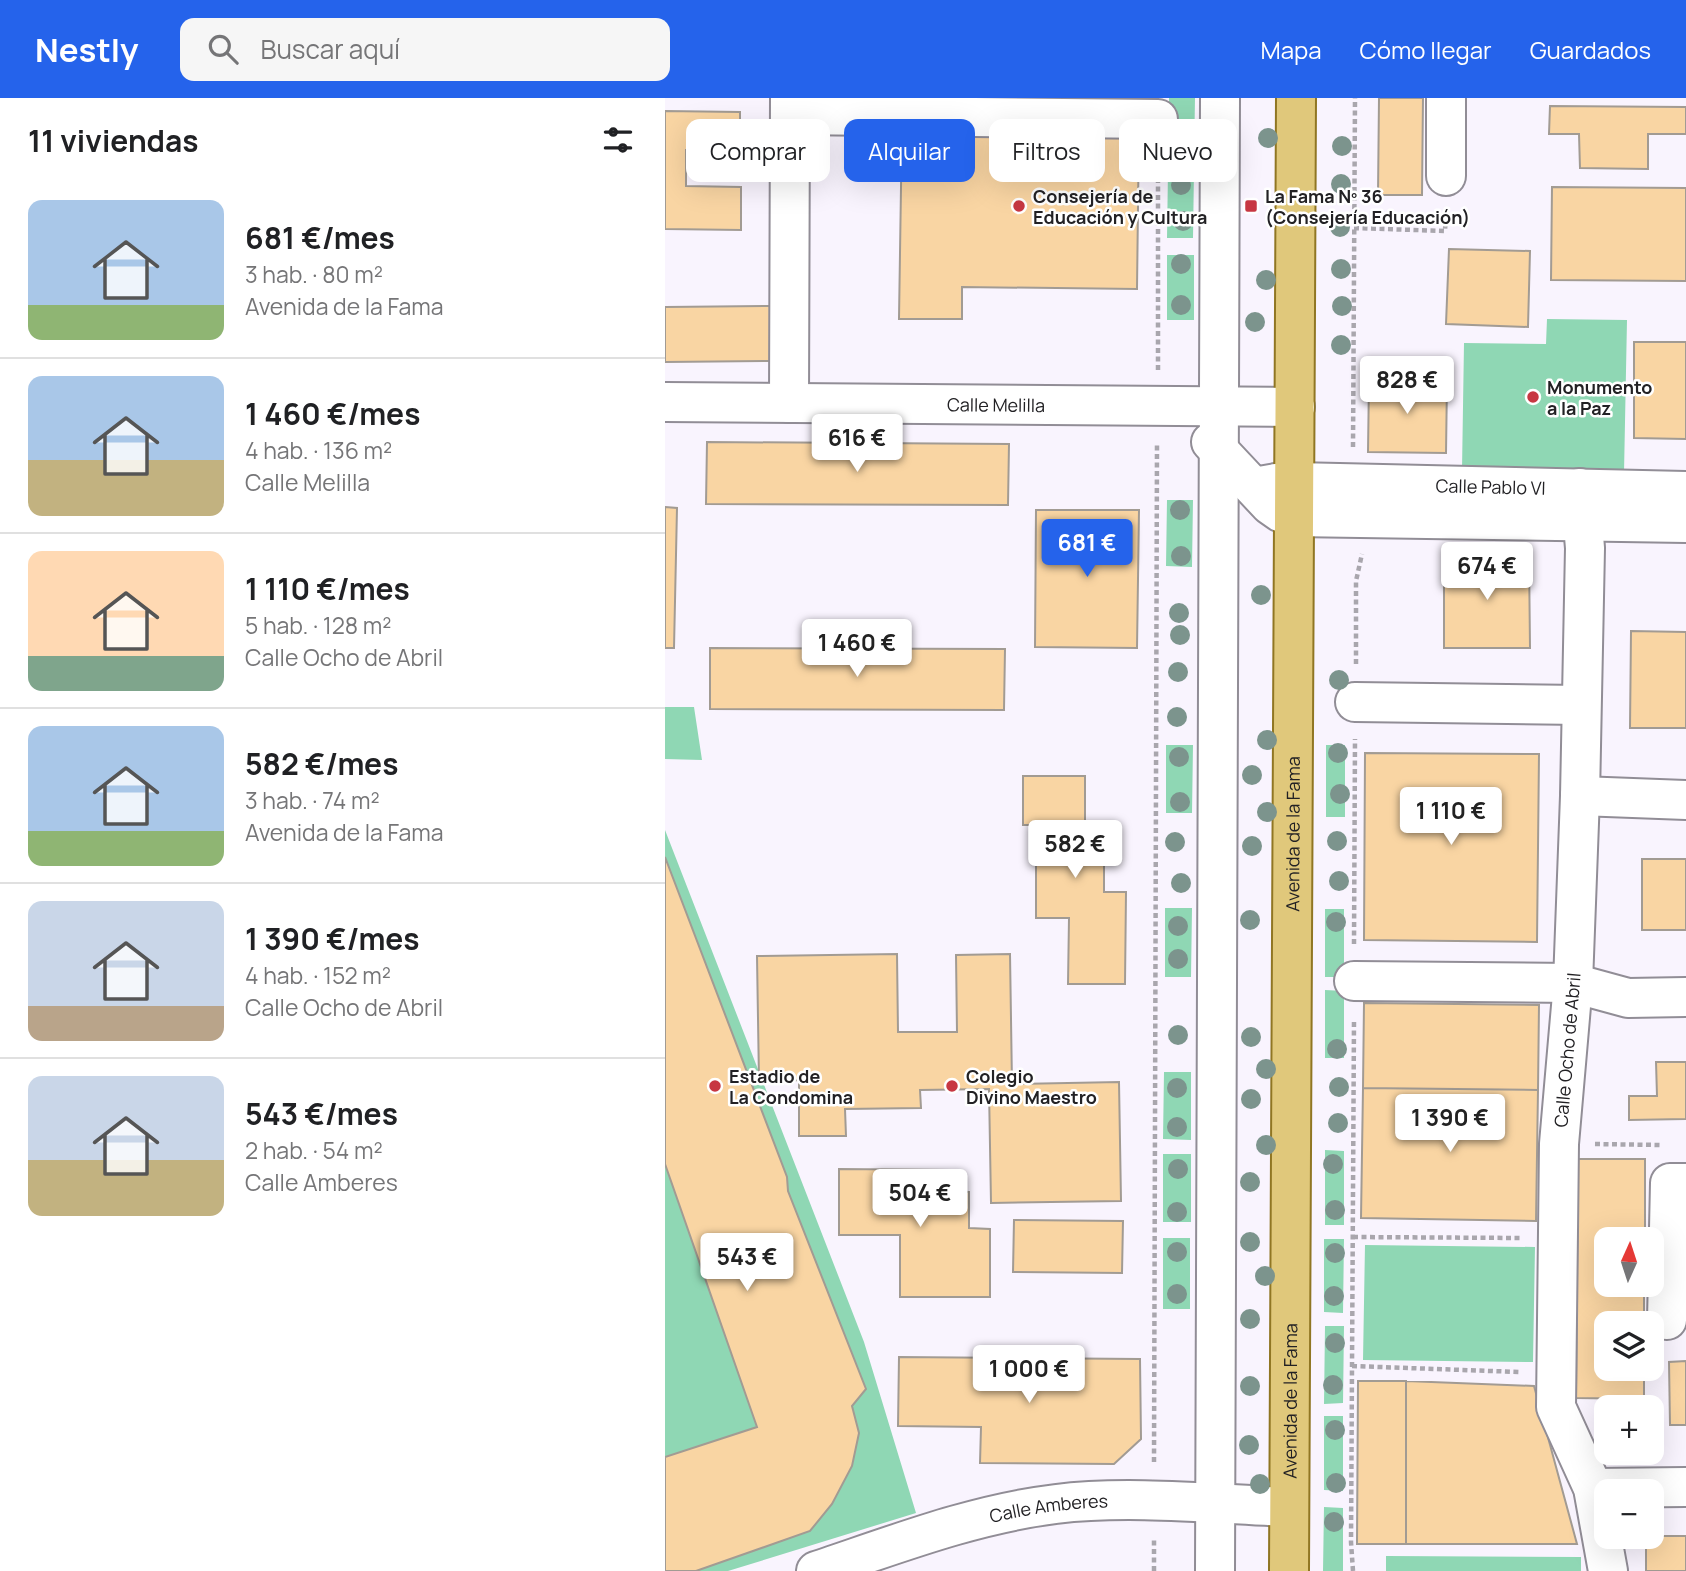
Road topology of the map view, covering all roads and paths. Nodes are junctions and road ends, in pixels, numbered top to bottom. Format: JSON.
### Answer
{"nodes":[{"id":1,"x":1220,"y":98,"type":"edge"},
{"id":2,"x":1296,"y":98,"type":"edge"},
{"id":3,"x":1355,"y":98,"type":"edge"},
{"id":4,"x":1446,"y":98,"type":"edge"},
{"id":5,"x":790,"y":106,"type":"edge"},
{"id":6,"x":1158,"y":119,"type":"edge"},
{"id":7,"x":1446,"y":176,"type":"joint"},
{"id":8,"x":1158,"y":182,"type":"edge"},
{"id":9,"x":1355,"y":228,"type":"junction"},
{"id":10,"x":665,"y":402,"type":"edge"},
{"id":11,"x":789,"y":403,"type":"junction"},
{"id":12,"x":1158,"y":406,"type":"junction"},
{"id":13,"x":1219,"y":406,"type":"junction"},
{"id":14,"x":1295,"y":407,"type":"junction"},
{"id":15,"x":1219,"y":451,"type":"junction"},
{"id":16,"x":1254,"y":489,"type":"junction"},
{"id":17,"x":1686,"y":491,"type":"edge"},
{"id":18,"x":1294,"y":500,"type":"junction"},
{"id":19,"x":1372,"y":500,"type":"junction"},
{"id":20,"x":1582,"y":504,"type":"junction"},
{"id":21,"x":1686,"y":523,"type":"edge"},
{"id":22,"x":1219,"y":543,"type":"junction"},
{"id":23,"x":1356,"y":702,"type":"junction"},
{"id":24,"x":1581,"y":705,"type":"junction"},
{"id":25,"x":1580,"y":796,"type":"junction"},
{"id":26,"x":1686,"y":800,"type":"edge"},
{"id":27,"x":1354,"y":981,"type":"junction"},
{"id":28,"x":1573,"y":984,"type":"junction"},
{"id":29,"x":1686,"y":997,"type":"edge"},
{"id":30,"x":1559,"y":1144,"type":"junction"},
{"id":31,"x":1678,"y":1183,"type":"edge"},
{"id":32,"x":1353,"y":1237,"type":"junction"},
{"id":33,"x":1558,"y":1238,"type":"junction"},
{"id":34,"x":1667,"y":1320,"type":"dead end"},
{"id":35,"x":1352,"y":1366,"type":"junction"},
{"id":36,"x":1556,"y":1373,"type":"junction"},
{"id":37,"x":1686,"y":1487,"type":"edge"},
{"id":38,"x":1593,"y":1488,"type":"junction"},
{"id":39,"x":1154,"y":1502,"type":"junction"},
{"id":40,"x":1215,"y":1504,"type":"junction"},
{"id":41,"x":1289,"y":1507,"type":"junction"},
{"id":42,"x":816,"y":1571,"type":"edge"},
{"id":43,"x":1154,"y":1571,"type":"edge"},
{"id":44,"x":1215,"y":1571,"type":"edge"},
{"id":45,"x":1289,"y":1571,"type":"edge"},
{"id":46,"x":1353,"y":1571,"type":"edge"},
{"id":47,"x":1608,"y":1571,"type":"edge"}],
"edges":[{"from":1,"to":13,"type":"street"},
{"from":2,"to":14,"type":"main road","name":"Avenida de la Fama"},
{"from":3,"to":9,"type":"path"},
{"from":4,"to":7,"type":"street"},
{"from":5,"to":6,"type":"street"},
{"from":5,"to":11,"type":"street"},
{"from":7,"to":9,"type":"path"},
{"from":8,"to":12,"type":"path"},
{"from":9,"to":19,"type":"path"},
{"from":10,"to":11,"type":"street","name":"Calle Melilla"},
{"from":11,"to":12,"type":"street","name":"Calle Melilla"},
{"from":12,"to":13,"type":"street","name":"Calle Melilla"},
{"from":12,"to":15,"type":"street","name":"Calle Melilla"},
{"from":12,"to":39,"type":"path"},
{"from":13,"to":14,"type":"street","name":"Calle Melilla"},
{"from":13,"to":15,"type":"street"},
{"from":14,"to":18,"type":"main road","name":"Avenida de la Fama"},
{"from":15,"to":16,"type":"street"},
{"from":15,"to":18,"type":"street","name":"Calle Pablo VI"},
{"from":15,"to":22,"type":"street"},
{"from":16,"to":18,"type":"street"},
{"from":16,"to":22,"type":"street"},
{"from":17,"to":20,"type":"street","name":"Calle Pablo VI"},
{"from":18,"to":19,"type":"street","name":"Calle Pablo VI"},
{"from":18,"to":41,"type":"main road","name":"Avenida de la Fama"},
{"from":19,"to":20,"type":"street","name":"Calle Pablo VI"},
{"from":19,"to":23,"type":"path"},
{"from":20,"to":21,"type":"street","name":"Calle Pablo VI"},
{"from":20,"to":24,"type":"street","name":"Calle Ocho de Abril"},
{"from":22,"to":40,"type":"street"},
{"from":23,"to":24,"type":"street"},
{"from":23,"to":27,"type":"path"},
{"from":24,"to":25,"type":"street","name":"Calle Ocho de Abril"},
{"from":25,"to":26,"type":"street"},
{"from":25,"to":28,"type":"street","name":"Calle Ocho de Abril"},
{"from":27,"to":28,"type":"street"},
{"from":27,"to":32,"type":"path"},
{"from":28,"to":29,"type":"street"},
{"from":28,"to":30,"type":"street","name":"Calle Ocho de Abril"},
{"from":30,"to":31,"type":"path"},
{"from":30,"to":33,"type":"street","name":"Calle Ocho de Abril"},
{"from":31,"to":34,"type":"street"},
{"from":32,"to":33,"type":"path"},
{"from":32,"to":35,"type":"path"},
{"from":33,"to":36,"type":"street","name":"Calle Ocho de Abril"},
{"from":35,"to":36,"type":"path"},
{"from":35,"to":46,"type":"path"},
{"from":36,"to":38,"type":"street","name":"Calle Ocho de Abril"},
{"from":37,"to":38,"type":"street"},
{"from":38,"to":47,"type":"street","name":"Calle Ocho de Abril"},
{"from":39,"to":40,"type":"street","name":"Calle Amberes"},
{"from":39,"to":42,"type":"street","name":"Calle Amberes"},
{"from":39,"to":43,"type":"path"},
{"from":40,"to":41,"type":"street","name":"Calle Amberes"},
{"from":40,"to":44,"type":"street"},
{"from":41,"to":45,"type":"main road","name":"Avenida de la Fama"}]}
